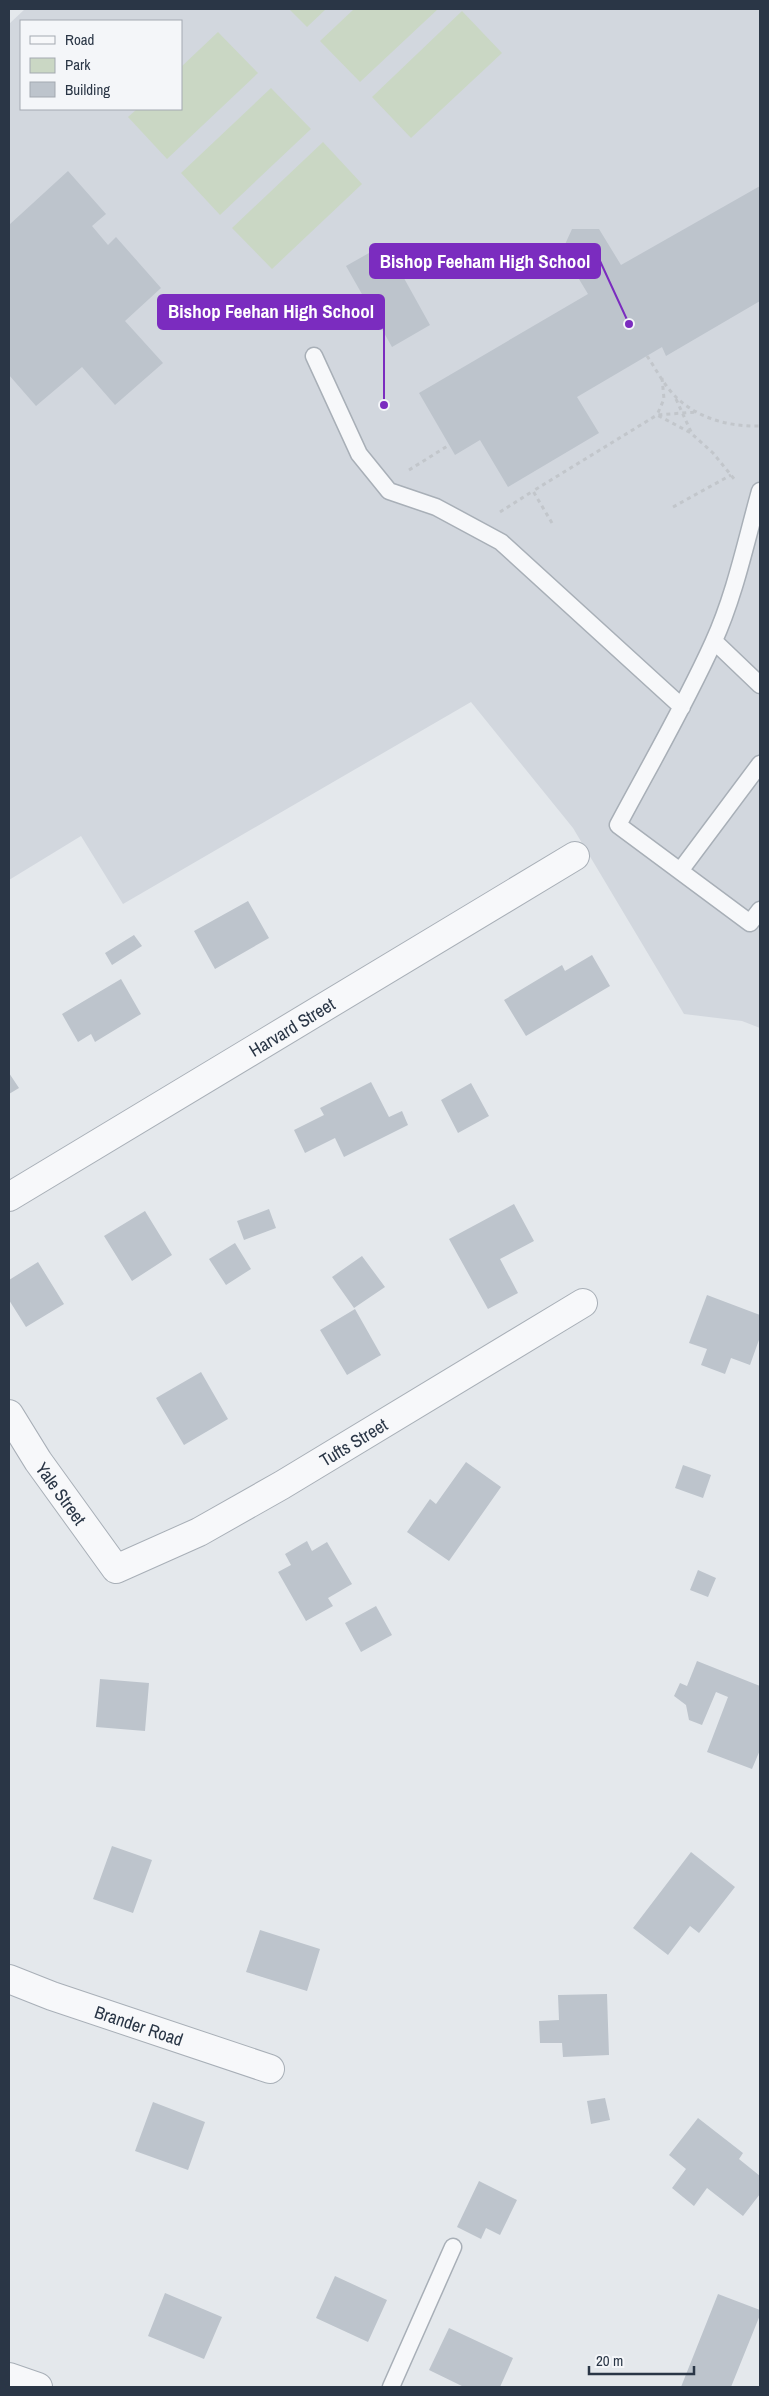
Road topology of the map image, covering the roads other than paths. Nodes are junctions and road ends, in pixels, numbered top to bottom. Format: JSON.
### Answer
{"nodes":[{"id":1,"x":314,"y":356,"type":"dead end"},
{"id":2,"x":760,"y":490,"type":"edge"},
{"id":3,"x":714,"y":642,"type":"junction"},
{"id":4,"x":760,"y":685,"type":"edge"},
{"id":5,"x":682,"y":707,"type":"junction"},
{"id":6,"x":760,"y":764,"type":"edge"},
{"id":7,"x":575,"y":856,"type":"dead end"},
{"id":8,"x":680,"y":872,"type":"junction"},
{"id":9,"x":760,"y":910,"type":"edge"},
{"id":10,"x":9,"y":1197,"type":"edge"},
{"id":11,"x":583,"y":1303,"type":"dead end"},
{"id":12,"x":9,"y":1414,"type":"edge"},
{"id":13,"x":116,"y":1569,"type":"joint"},
{"id":14,"x":9,"y":1979,"type":"edge"},
{"id":15,"x":270,"y":2069,"type":"dead end"},
{"id":16,"x":453,"y":2248,"type":"dead end"},
{"id":17,"x":9,"y":2377,"type":"edge"},
{"id":18,"x":38,"y":2387,"type":"edge"},
{"id":19,"x":391,"y":2387,"type":"edge"}],
"edges":[{"from":1,"to":5,"type":"lane"},
{"from":2,"to":3,"type":"lane"},
{"from":3,"to":4,"type":"lane"},
{"from":3,"to":5,"type":"lane"},
{"from":5,"to":8,"type":"lane"},
{"from":6,"to":8,"type":"lane"},
{"from":7,"to":10,"type":"street","name":"Harvard Street"},
{"from":8,"to":9,"type":"lane"},
{"from":11,"to":13,"type":"street","name":"Tufts Street"},
{"from":12,"to":13,"type":"street","name":"Yale Street"},
{"from":14,"to":15,"type":"street","name":"Brander Road"},
{"from":16,"to":19,"type":"lane"},
{"from":17,"to":18,"type":"street"}]}
